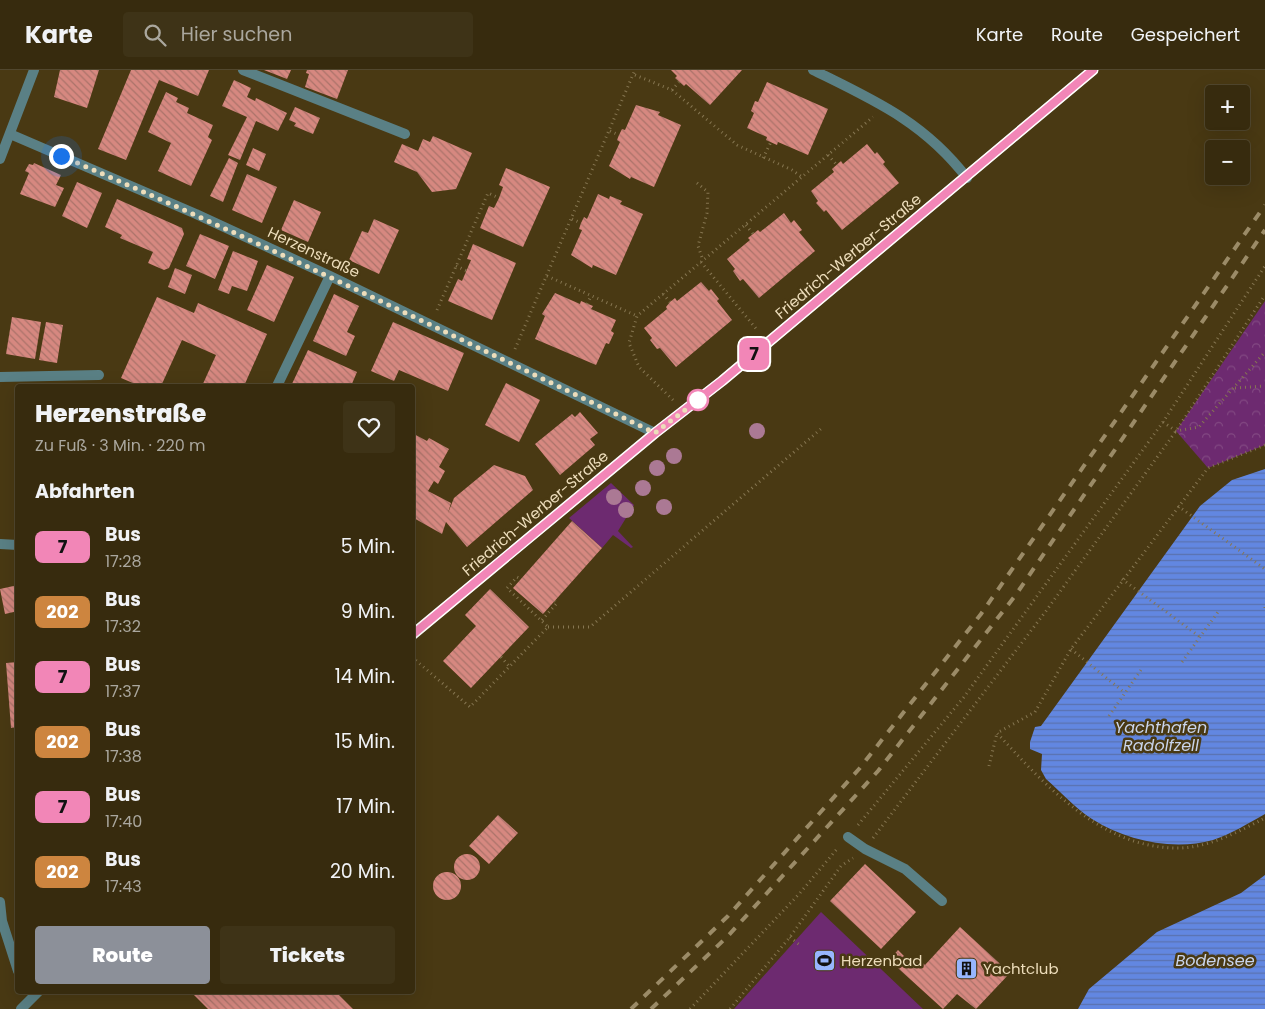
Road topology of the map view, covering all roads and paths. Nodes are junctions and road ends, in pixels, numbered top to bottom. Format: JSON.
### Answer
{"nodes":[{"id":1,"x":34,"y":70,"type":"edge"},
{"id":2,"x":243,"y":70,"type":"edge"},
{"id":3,"x":636,"y":70,"type":"edge"},
{"id":4,"x":813,"y":70,"type":"edge"},
{"id":5,"x":1093,"y":70,"type":"edge"},
{"id":6,"x":635,"y":75,"type":"junction"},
{"id":7,"x":679,"y":82,"type":"dead end"},
{"id":8,"x":672,"y":90,"type":"junction"},
{"id":9,"x":885,"y":107,"type":"junction"},
{"id":10,"x":610,"y":131,"type":"junction"},
{"id":11,"x":10,"y":134,"type":"junction"},
{"id":12,"x":405,"y":134,"type":"dead end"},
{"id":13,"x":619,"y":135,"type":"dead end"},
{"id":14,"x":771,"y":142,"type":"dead end"},
{"id":15,"x":828,"y":155,"type":"junction"},
{"id":16,"x":764,"y":158,"type":"junction"},
{"id":17,"x":0,"y":159,"type":"edge"},
{"id":18,"x":836,"y":165,"type":"dead end"},
{"id":19,"x":802,"y":177,"type":"junction"},
{"id":20,"x":966,"y":178,"type":"junction"},
{"id":21,"x":697,"y":183,"type":"dead end"},
{"id":22,"x":498,"y":198,"type":"dead end"},
{"id":23,"x":572,"y":219,"type":"junction"},
{"id":24,"x":581,"y":223,"type":"dead end"},
{"id":25,"x":746,"y":225,"type":"junction"},
{"id":26,"x":753,"y":234,"type":"dead end"},
{"id":27,"x":702,"y":261,"type":"junction"},
{"id":28,"x":456,"y":266,"type":"junction"},
{"id":29,"x":1265,"y":266,"type":"edge"},
{"id":30,"x":467,"y":271,"type":"dead end"},
{"id":31,"x":330,"y":276,"type":"junction"},
{"id":32,"x":546,"y":276,"type":"junction"},
{"id":33,"x":663,"y":294,"type":"junction"},
{"id":34,"x":1265,"y":295,"type":"edge"},
{"id":35,"x":591,"y":296,"type":"junction"},
{"id":36,"x":670,"y":302,"type":"dead end"},
{"id":37,"x":587,"y":304,"type":"dead end"},
{"id":38,"x":637,"y":316,"type":"junction"},
{"id":39,"x":431,"y":324,"type":"junction"},
{"id":40,"x":768,"y":343,"type":"junction"},
{"id":41,"x":1265,"y":352,"type":"edge"},
{"id":42,"x":509,"y":362,"type":"junction"},
{"id":43,"x":99,"y":375,"type":"dead end"},
{"id":44,"x":0,"y":377,"type":"edge"},
{"id":45,"x":278,"y":384,"type":"edge"},
{"id":46,"x":1265,"y":386,"type":"edge"},
{"id":47,"x":1234,"y":388,"type":"junction"},
{"id":48,"x":684,"y":411,"type":"junction"},
{"id":49,"x":1163,"y":422,"type":"junction"},
{"id":50,"x":822,"y":428,"type":"dead end"},
{"id":51,"x":1176,"y":431,"type":"junction"},
{"id":52,"x":655,"y":433,"type":"junction"},
{"id":53,"x":1265,"y":446,"type":"edge"},
{"id":54,"x":1178,"y":506,"type":"junction"},
{"id":55,"x":0,"y":544,"type":"edge"},
{"id":56,"x":15,"y":545,"type":"edge"},
{"id":57,"x":1265,"y":569,"type":"edge"},
{"id":58,"x":521,"y":579,"type":"dead end"},
{"id":59,"x":1122,"y":579,"type":"junction"},
{"id":60,"x":555,"y":601,"type":"dead end"},
{"id":61,"x":1218,"y":612,"type":"dead end"},
{"id":62,"x":542,"y":620,"type":"junction"},
{"id":63,"x":548,"y":627,"type":"junction"},
{"id":64,"x":415,"y":633,"type":"edge"},
{"id":65,"x":1200,"y":637,"type":"junction"},
{"id":66,"x":1071,"y":649,"type":"junction"},
{"id":67,"x":501,"y":657,"type":"dead end"},
{"id":68,"x":415,"y":660,"type":"edge"},
{"id":69,"x":1182,"y":662,"type":"dead end"},
{"id":70,"x":509,"y":666,"type":"junction"},
{"id":71,"x":1143,"y":667,"type":"dead end"},
{"id":72,"x":1125,"y":693,"type":"junction"},
{"id":73,"x":1109,"y":716,"type":"dead end"},
{"id":74,"x":997,"y":733,"type":"junction"},
{"id":75,"x":989,"y":766,"type":"dead end"},
{"id":76,"x":1265,"y":818,"type":"edge"},
{"id":77,"x":848,"y":837,"type":"junction"},
{"id":78,"x":865,"y":849,"type":"junction"},
{"id":79,"x":942,"y":901,"type":"dead end"},
{"id":80,"x":0,"y":902,"type":"edge"},
{"id":81,"x":790,"y":937,"type":"junction"},
{"id":82,"x":801,"y":946,"type":"dead end"},
{"id":83,"x":15,"y":962,"type":"edge"},
{"id":84,"x":36,"y":994,"type":"edge"},
{"id":85,"x":24,"y":1006,"type":"edge"},
{"id":86,"x":690,"y":1009,"type":"edge"},
{"id":87,"x":730,"y":1009,"type":"edge"}],
"edges":[{"from":1,"to":11,"type":"street"},
{"from":2,"to":12,"type":"street"},
{"from":3,"to":6,"type":"path"},
{"from":4,"to":9,"type":"street"},
{"from":5,"to":20,"type":"street","name":"Friedrich-Werber-Straße"},
{"from":6,"to":8,"type":"path"},
{"from":6,"to":10,"type":"path"},
{"from":7,"to":8,"type":"path"},
{"from":8,"to":16,"type":"path"},
{"from":9,"to":15,"type":"path"},
{"from":9,"to":20,"type":"street"},
{"from":10,"to":13,"type":"path"},
{"from":10,"to":23,"type":"path"},
{"from":11,"to":17,"type":"street"},
{"from":11,"to":31,"type":"street","name":"Herzenstraße"},
{"from":14,"to":16,"type":"path"},
{"from":15,"to":18,"type":"path"},
{"from":15,"to":19,"type":"path"},
{"from":16,"to":19,"type":"path"},
{"from":19,"to":25,"type":"path"},
{"from":20,"to":40,"type":"street","name":"Friedrich-Werber-Straße"},
{"from":21,"to":27,"type":"path"},
{"from":22,"to":28,"type":"path"},
{"from":23,"to":24,"type":"path"},
{"from":23,"to":32,"type":"path"},
{"from":25,"to":26,"type":"path"},
{"from":25,"to":27,"type":"path"},
{"from":27,"to":33,"type":"path"},
{"from":27,"to":40,"type":"path"},
{"from":28,"to":30,"type":"path"},
{"from":28,"to":39,"type":"path"},
{"from":29,"to":49,"type":"path"},
{"from":31,"to":39,"type":"street","name":"Herzenstraße"},
{"from":31,"to":45,"type":"street"},
{"from":32,"to":35,"type":"path"},
{"from":32,"to":42,"type":"path"},
{"from":33,"to":36,"type":"path"},
{"from":33,"to":38,"type":"path"},
{"from":34,"to":51,"type":"path"},
{"from":35,"to":37,"type":"path"},
{"from":35,"to":38,"type":"path"},
{"from":38,"to":48,"type":"path"},
{"from":39,"to":42,"type":"street","name":"Herzenstraße"},
{"from":40,"to":48,"type":"street","name":"Friedrich-Werber-Straße"},
{"from":41,"to":47,"type":"path"},
{"from":42,"to":52,"type":"street","name":"Herzenstraße"},
{"from":43,"to":44,"type":"street"},
{"from":46,"to":47,"type":"path"},
{"from":47,"to":51,"type":"path"},
{"from":48,"to":52,"type":"street","name":"Friedrich-Werber-Straße"},
{"from":49,"to":51,"type":"path"},
{"from":49,"to":77,"type":"path"},
{"from":50,"to":63,"type":"path"},
{"from":51,"to":78,"type":"path"},
{"from":52,"to":64,"type":"street","name":"Friedrich-Werber-Straße"},
{"from":53,"to":54,"type":"path"},
{"from":54,"to":57,"type":"path"},
{"from":54,"to":59,"type":"path"},
{"from":55,"to":56,"type":"street"},
{"from":58,"to":62,"type":"path"},
{"from":59,"to":65,"type":"path"},
{"from":59,"to":66,"type":"path"},
{"from":60,"to":62,"type":"path"},
{"from":61,"to":65,"type":"path"},
{"from":62,"to":63,"type":"path"},
{"from":63,"to":70,"type":"path"},
{"from":65,"to":69,"type":"path"},
{"from":66,"to":72,"type":"path"},
{"from":66,"to":74,"type":"path"},
{"from":67,"to":70,"type":"path"},
{"from":68,"to":70,"type":"path"},
{"from":71,"to":72,"type":"path"},
{"from":72,"to":73,"type":"path"},
{"from":74,"to":75,"type":"path"},
{"from":74,"to":76,"type":"path"},
{"from":77,"to":78,"type":"street"},
{"from":77,"to":86,"type":"path"},
{"from":78,"to":79,"type":"street"},
{"from":78,"to":81,"type":"path"},
{"from":80,"to":83,"type":"street"},
{"from":81,"to":82,"type":"path"},
{"from":81,"to":87,"type":"path"},
{"from":84,"to":85,"type":"street"}]}
